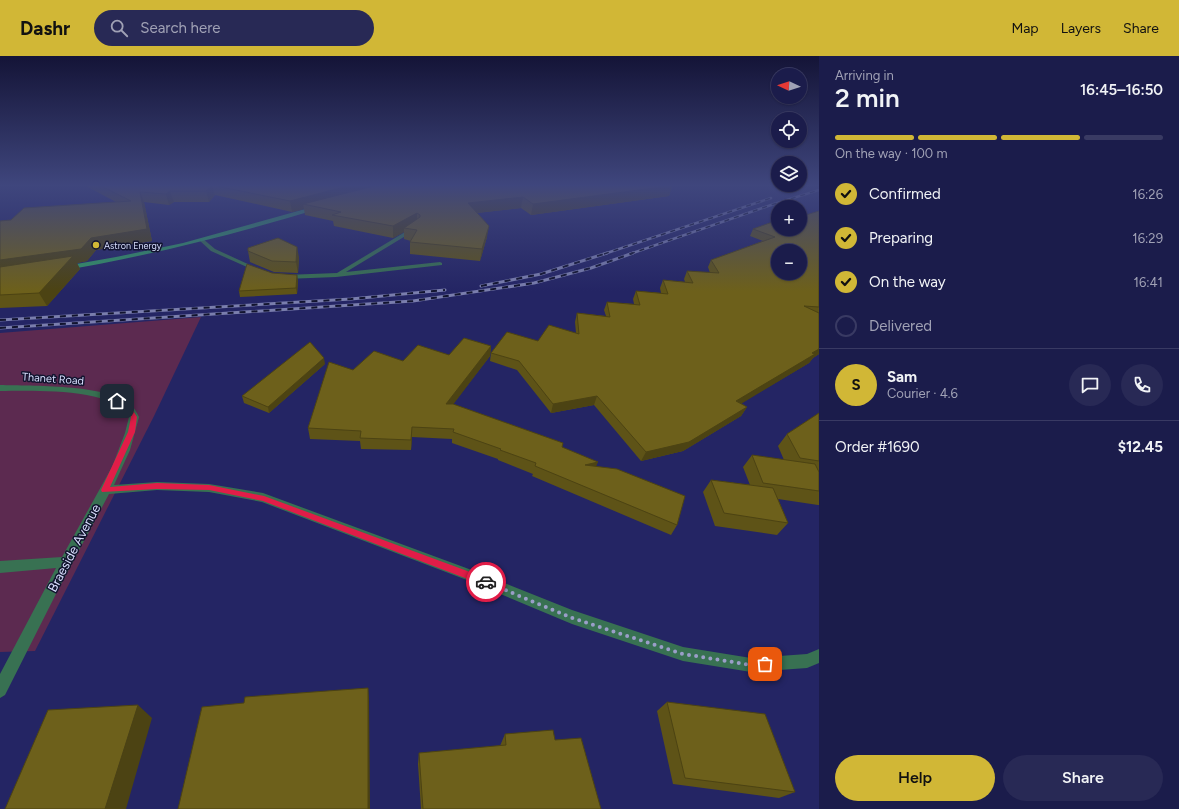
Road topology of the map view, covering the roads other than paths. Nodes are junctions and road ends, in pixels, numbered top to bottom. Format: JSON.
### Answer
{"nodes":[{"id":1,"x":269,"y":221,"type":"edge"},
{"id":2,"x":416,"y":228,"type":"edge"},
{"id":3,"x":202,"y":240,"type":"junction"},
{"id":4,"x":440,"y":264,"type":"dead end"},
{"id":5,"x":41,"y":272,"type":"edge"},
{"id":6,"x":266,"y":272,"type":"edge"},
{"id":7,"x":336,"y":275,"type":"junction"},
{"id":8,"x":279,"y":276,"type":"edge"},
{"id":9,"x":0,"y":388,"type":"edge"},
{"id":10,"x":126,"y":405,"type":"joint"},
{"id":11,"x":104,"y":490,"type":"junction"},
{"id":12,"x":66,"y":562,"type":"junction"},
{"id":13,"x":0,"y":567,"type":"edge"},
{"id":14,"x":819,"y":656,"type":"edge"},
{"id":15,"x":0,"y":690,"type":"edge"}],
"edges":[{"from":1,"to":3,"type":"main road"},
{"from":2,"to":7,"type":"street"},
{"from":3,"to":5,"type":"main road"},
{"from":3,"to":6,"type":"street"},
{"from":4,"to":7,"type":"street"},
{"from":7,"to":8,"type":"street"},
{"from":9,"to":10,"type":"street","name":"Thanet Road"},
{"from":10,"to":11,"type":"street","name":"Braeside Avenue"},
{"from":11,"to":12,"type":"street","name":"Braeside Avenue"},
{"from":11,"to":14,"type":"street"},
{"from":12,"to":13,"type":"street"},
{"from":12,"to":15,"type":"street","name":"Braeside Avenue"}]}
